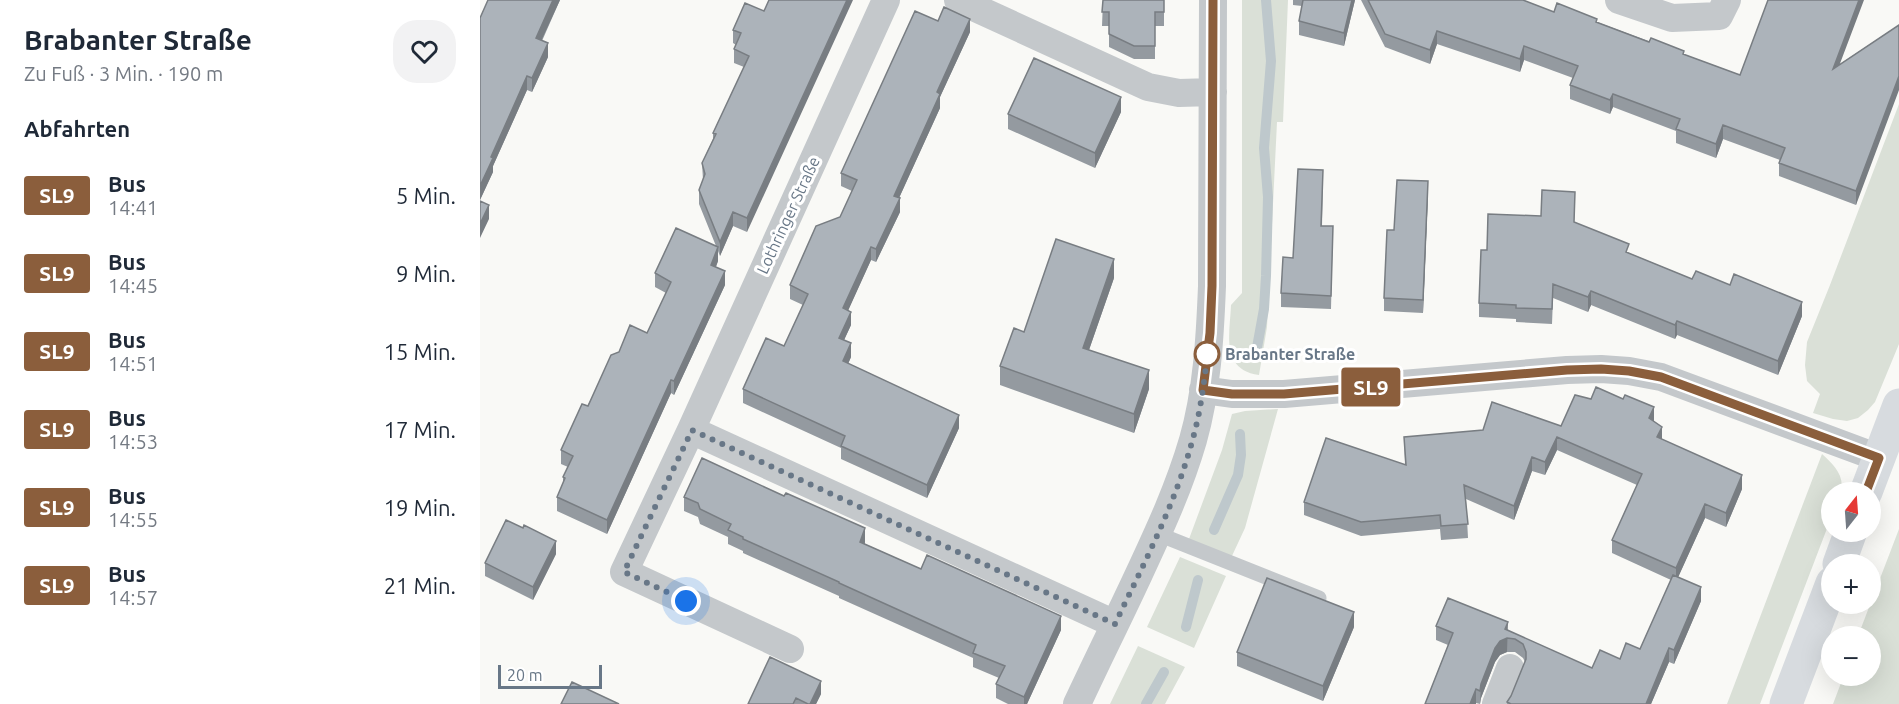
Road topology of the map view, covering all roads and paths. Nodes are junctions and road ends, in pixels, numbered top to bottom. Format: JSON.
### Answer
{"nodes":[{"id":1,"x":886,"y":0,"type":"edge"},
{"id":2,"x":958,"y":0,"type":"edge"},
{"id":3,"x":1213,"y":0,"type":"edge"},
{"id":4,"x":1619,"y":0,"type":"edge"},
{"id":5,"x":1727,"y":0,"type":"edge"},
{"id":6,"x":1213,"y":92,"type":"junction"},
{"id":7,"x":1203,"y":390,"type":"junction"},
{"id":8,"x":1899,"y":405,"type":"edge"},
{"id":9,"x":692,"y":430,"type":"junction"},
{"id":10,"x":1879,"y":458,"type":"junction"},
{"id":11,"x":1870,"y":482,"type":"edge"},
{"id":12,"x":1158,"y":534,"type":"junction"},
{"id":13,"x":1319,"y":598,"type":"edge"},
{"id":14,"x":1821,"y":613,"type":"edge"},
{"id":15,"x":1115,"y":624,"type":"junction"},
{"id":16,"x":790,"y":649,"type":"dead end"},
{"id":17,"x":1510,"y":668,"type":"dead end"},
{"id":18,"x":1077,"y":704,"type":"edge"},
{"id":19,"x":1496,"y":704,"type":"edge"},
{"id":20,"x":1786,"y":704,"type":"edge"}],
"edges":[{"from":1,"to":9,"type":"street","name":"Lothringer Straße"},
{"from":2,"to":6,"type":"street"},
{"from":3,"to":6,"type":"street"},
{"from":4,"to":5,"type":"street"},
{"from":6,"to":7,"type":"street"},
{"from":7,"to":10,"type":"street"},
{"from":7,"to":12,"type":"street"},
{"from":8,"to":10,"type":"street"},
{"from":9,"to":15,"type":"street"},
{"from":9,"to":16,"type":"street","name":"Lothringer Straße"},
{"from":10,"to":11,"type":"street"},
{"from":12,"to":13,"type":"lane"},
{"from":12,"to":15,"type":"street"},
{"from":14,"to":20,"type":"street"},
{"from":15,"to":18,"type":"street"},
{"from":17,"to":19,"type":"street"}]}
